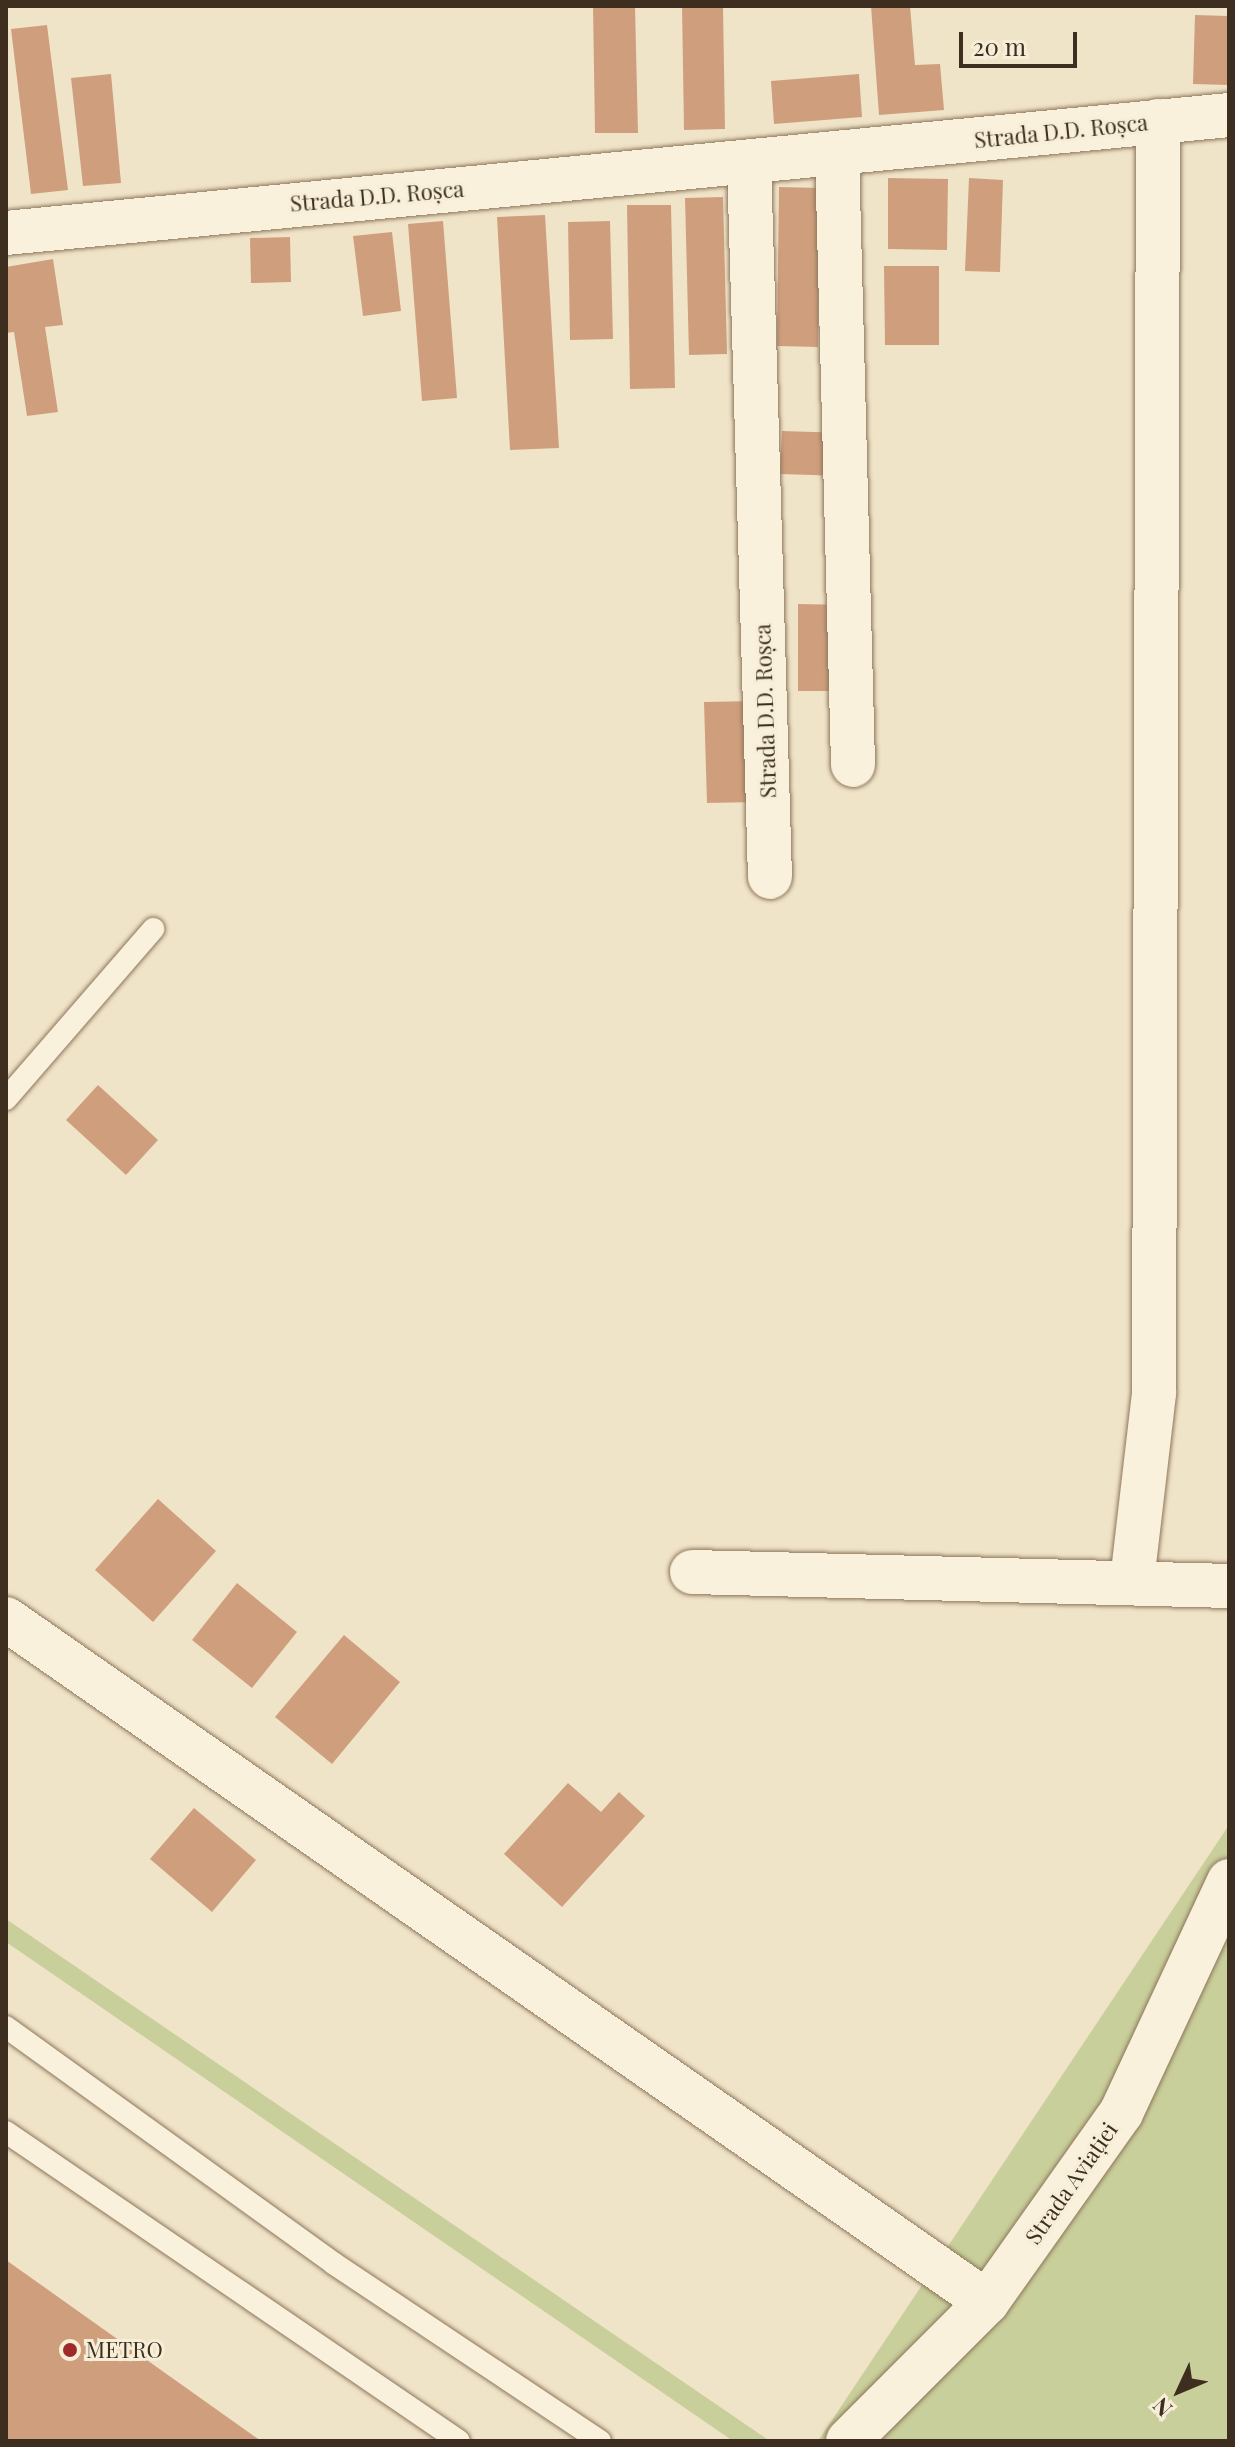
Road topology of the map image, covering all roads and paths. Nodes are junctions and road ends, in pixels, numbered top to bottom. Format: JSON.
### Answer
{"nodes":[{"id":1,"x":1229,"y":115,"type":"edge"},
{"id":2,"x":1158,"y":121,"type":"junction"},
{"id":3,"x":837,"y":153,"type":"junction"},
{"id":4,"x":749,"y":162,"type":"junction"},
{"id":5,"x":6,"y":233,"type":"edge"},
{"id":6,"x":853,"y":765,"type":"dead end"},
{"id":7,"x":770,"y":877,"type":"dead end"},
{"id":8,"x":153,"y":929,"type":"dead end"},
{"id":9,"x":6,"y":1099,"type":"edge"},
{"id":10,"x":692,"y":1572,"type":"dead end"},
{"id":11,"x":1132,"y":1581,"type":"junction"},
{"id":12,"x":1229,"y":1586,"type":"edge"},
{"id":13,"x":6,"y":1619,"type":"edge"},
{"id":14,"x":1229,"y":1881,"type":"edge"},
{"id":15,"x":6,"y":2027,"type":"edge"},
{"id":16,"x":6,"y":2132,"type":"edge"},
{"id":17,"x":987,"y":2302,"type":"junction"},
{"id":18,"x":459,"y":2441,"type":"edge"},
{"id":19,"x":600,"y":2441,"type":"edge"},
{"id":20,"x":848,"y":2441,"type":"edge"}],
"edges":[{"from":1,"to":2,"type":"street","name":"Strada D.D. Roșca"},
{"from":2,"to":3,"type":"street","name":"Strada D.D. Roșca"},
{"from":2,"to":11,"type":"street"},
{"from":3,"to":4,"type":"street","name":"Strada D.D. Roșca"},
{"from":3,"to":6,"type":"street"},
{"from":4,"to":5,"type":"street","name":"Strada D.D. Roșca"},
{"from":4,"to":7,"type":"street","name":"Strada D.D. Roșca"},
{"from":8,"to":9,"type":"lane"},
{"from":10,"to":11,"type":"street"},
{"from":11,"to":12,"type":"street"},
{"from":13,"to":17,"type":"street"},
{"from":14,"to":17,"type":"street","name":"Strada Aviației"},
{"from":15,"to":19,"type":"lane"},
{"from":16,"to":18,"type":"lane"},
{"from":17,"to":20,"type":"street","name":"Strada Aviației"}]}
